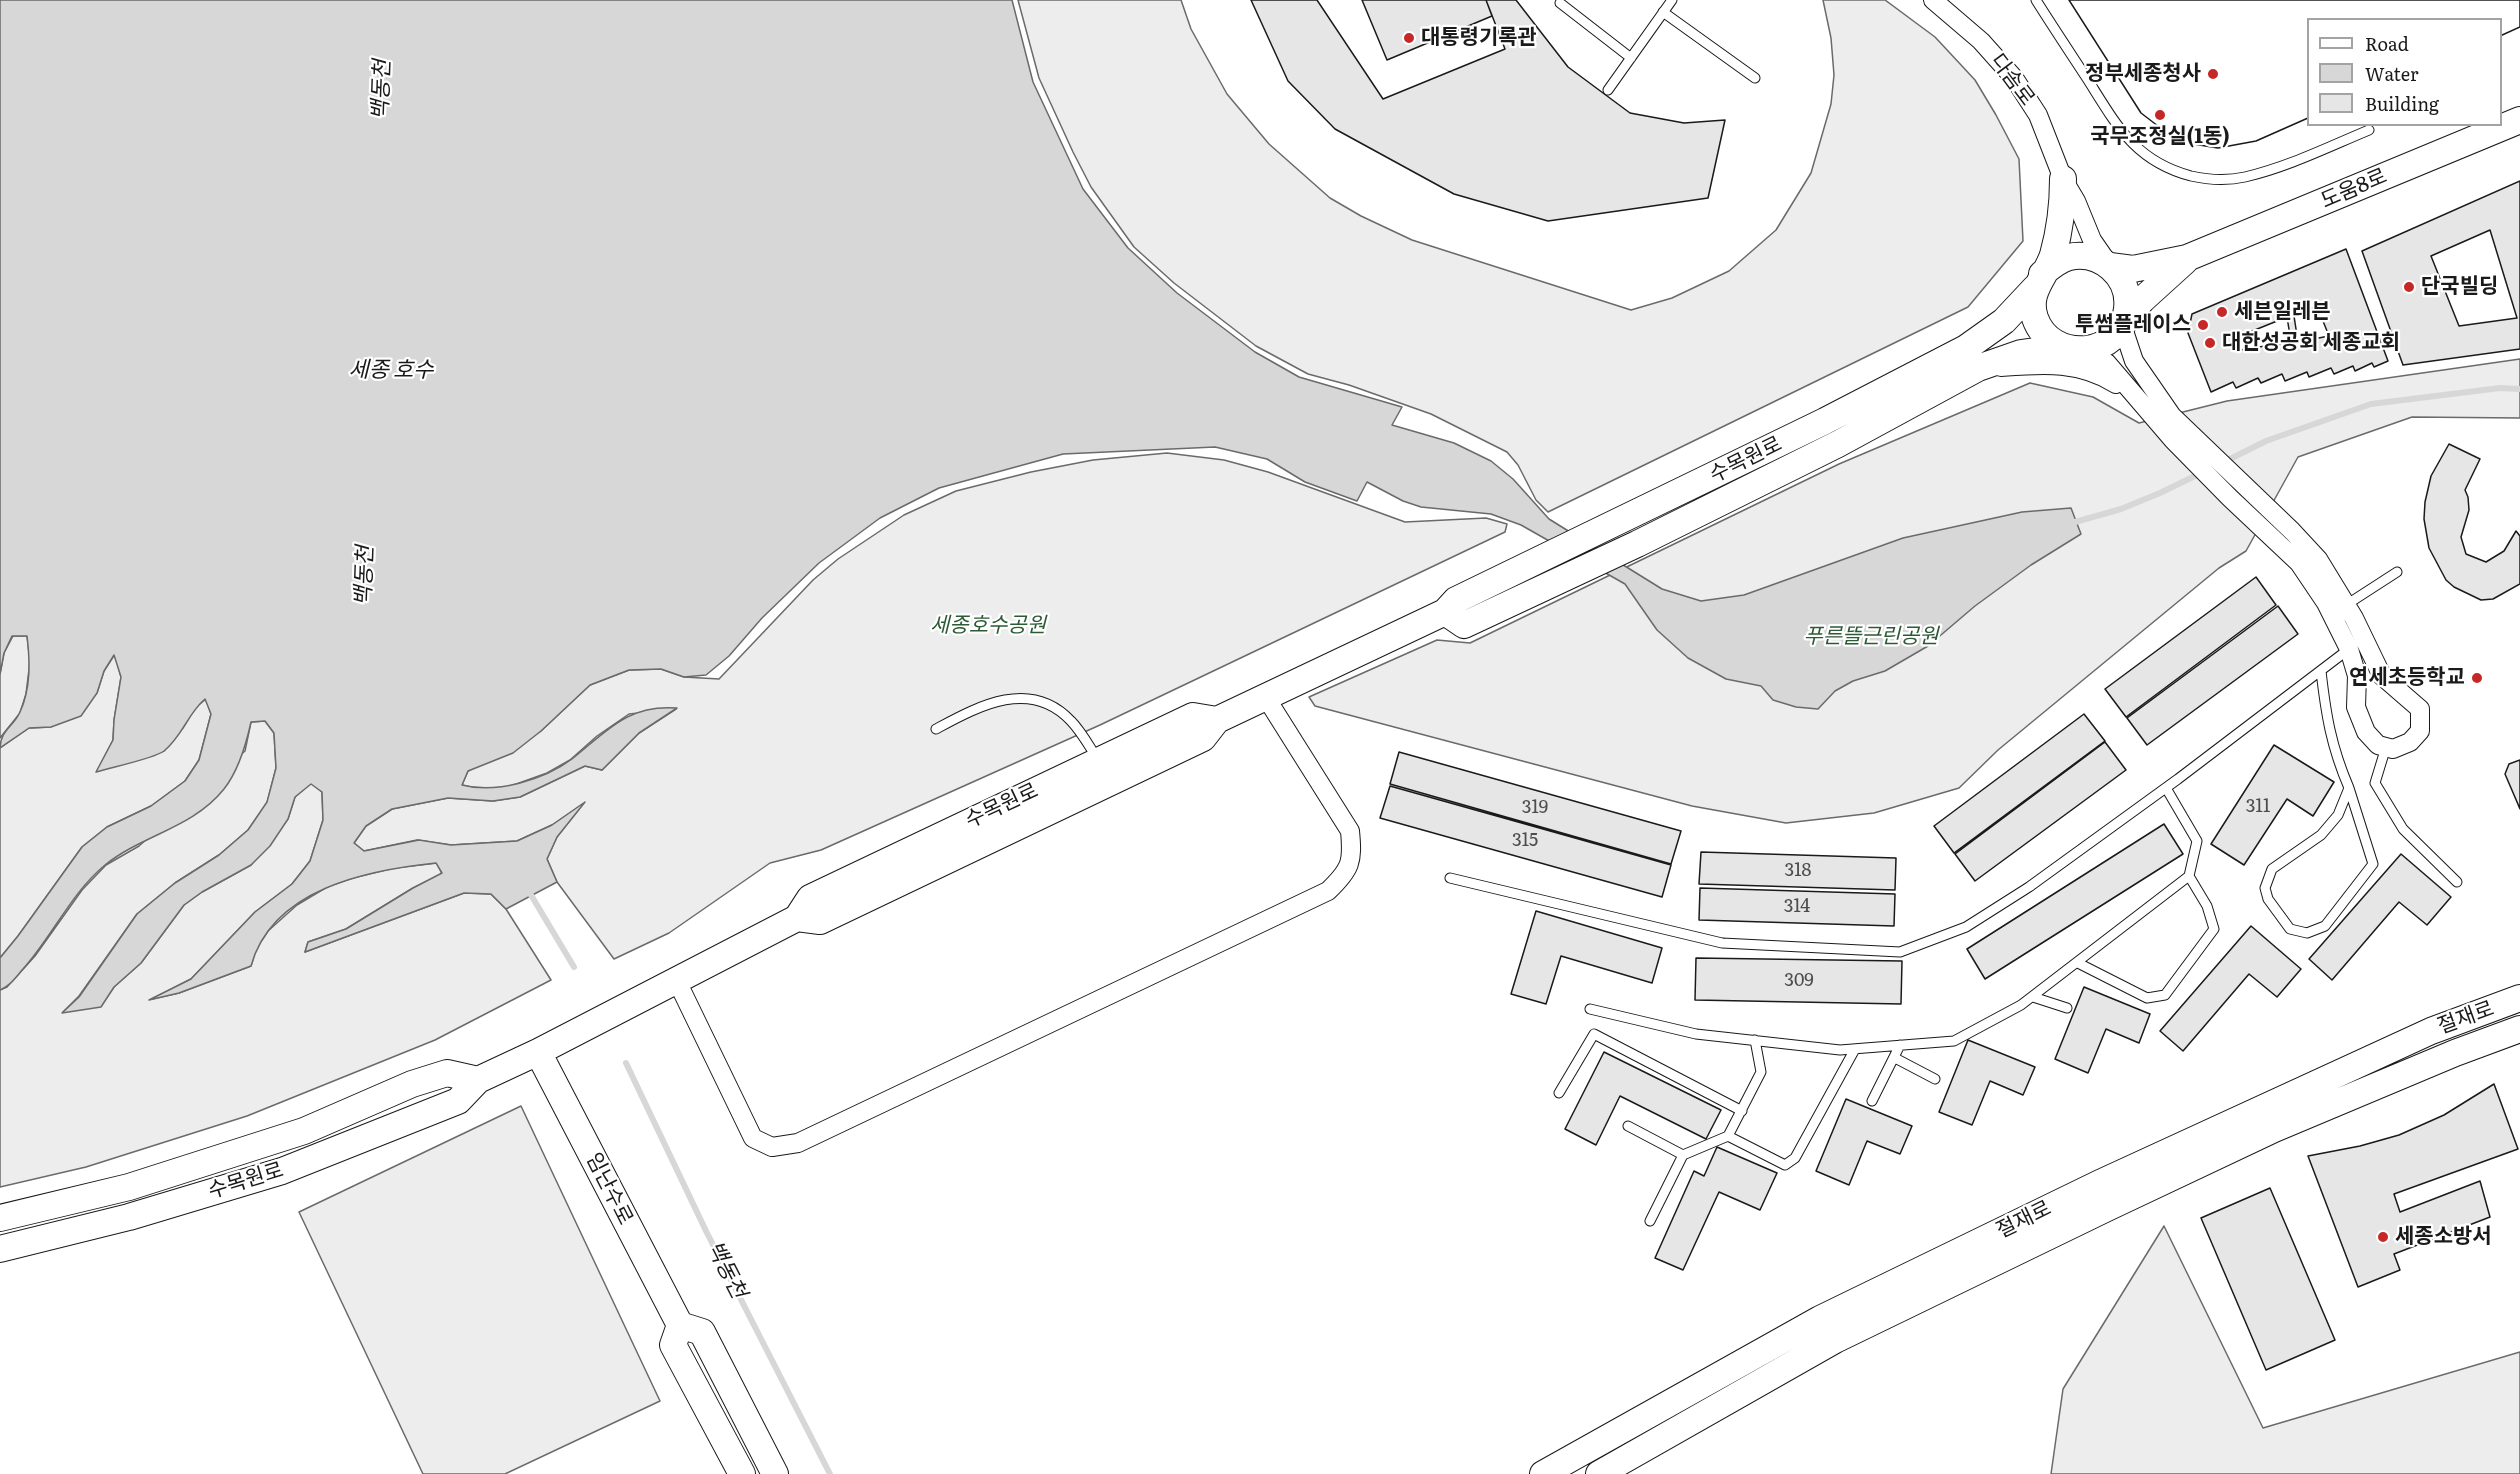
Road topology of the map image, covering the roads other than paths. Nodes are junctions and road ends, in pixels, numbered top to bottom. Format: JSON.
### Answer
{"nodes":[{"id":1,"x":1672,"y":0,"type":"edge"},
{"id":2,"x":1933,"y":0,"type":"edge"},
{"id":3,"x":2036,"y":0,"type":"edge"},
{"id":4,"x":1560,"y":3,"type":"dead end"},
{"id":5,"x":1663,"y":12,"type":"junction"},
{"id":6,"x":1631,"y":58,"type":"junction"},
{"id":7,"x":1755,"y":78,"type":"dead end"},
{"id":8,"x":1608,"y":90,"type":"dead end"},
{"id":9,"x":2520,"y":120,"type":"edge"},
{"id":10,"x":2368,"y":130,"type":"dead end"},
{"id":11,"x":2063,"y":178,"type":"junction"},
{"id":12,"x":2187,"y":258,"type":"junction"},
{"id":13,"x":2110,"y":266,"type":"junction"},
{"id":14,"x":2039,"y":281,"type":"junction"},
{"id":15,"x":2122,"y":325,"type":"junction"},
{"id":16,"x":2073,"y":349,"type":"junction"},
{"id":17,"x":1972,"y":358,"type":"junction"},
{"id":18,"x":2137,"y":398,"type":"junction"},
{"id":19,"x":2397,"y":572,"type":"dead end"},
{"id":20,"x":2346,"y":605,"type":"junction"},
{"id":21,"x":1445,"y":612,"type":"junction"},
{"id":22,"x":2349,"y":649,"type":"junction"},
{"id":23,"x":2321,"y":671,"type":"junction"},
{"id":24,"x":1265,"y":696,"type":"junction"},
{"id":25,"x":1217,"y":720,"type":"junction"},
{"id":26,"x":936,"y":729,"type":"dead end"},
{"id":27,"x":2386,"y":747,"type":"junction"},
{"id":28,"x":1099,"y":760,"type":"junction"},
{"id":29,"x":2166,"y":788,"type":"junction"},
{"id":30,"x":2349,"y":788,"type":"junction"},
{"id":31,"x":2189,"y":876,"type":"junction"},
{"id":32,"x":1450,"y":878,"type":"dead end"},
{"id":33,"x":2457,"y":882,"type":"dead end"},
{"id":34,"x":797,"y":918,"type":"junction"},
{"id":35,"x":2078,"y":963,"type":"junction"},
{"id":36,"x":676,"y":979,"type":"junction"},
{"id":37,"x":2033,"y":997,"type":"junction"},
{"id":38,"x":2520,"y":998,"type":"edge"},
{"id":39,"x":1590,"y":1008,"type":"dead end"},
{"id":40,"x":2067,"y":1008,"type":"dead end"},
{"id":41,"x":2520,"y":1029,"type":"edge"},
{"id":42,"x":1755,"y":1040,"type":"junction"},
{"id":43,"x":1900,"y":1045,"type":"junction"},
{"id":44,"x":1855,"y":1048,"type":"junction"},
{"id":45,"x":538,"y":1052,"type":"junction"},
{"id":46,"x":1895,"y":1058,"type":"junction"},
{"id":47,"x":1935,"y":1079,"type":"dead end"},
{"id":48,"x":478,"y":1080,"type":"junction"},
{"id":49,"x":1559,"y":1093,"type":"dead end"},
{"id":50,"x":1872,"y":1101,"type":"dead end"},
{"id":51,"x":1742,"y":1111,"type":"junction"},
{"id":52,"x":1628,"y":1126,"type":"dead end"},
{"id":53,"x":1728,"y":1136,"type":"junction"},
{"id":54,"x":1683,"y":1155,"type":"junction"},
{"id":55,"x":0,"y":1218,"type":"edge"},
{"id":56,"x":1650,"y":1221,"type":"dead end"},
{"id":57,"x":0,"y":1249,"type":"edge"},
{"id":58,"x":680,"y":1325,"type":"junction"},
{"id":59,"x":742,"y":1474,"type":"edge"},
{"id":60,"x":776,"y":1474,"type":"edge"},
{"id":61,"x":1543,"y":1474,"type":"edge"},
{"id":62,"x":1599,"y":1474,"type":"edge"}],
"edges":[{"from":1,"to":5,"type":"lane"},
{"from":2,"to":11,"type":"street","name":"다솜로"},
{"from":3,"to":10,"type":"lane"},
{"from":4,"to":6,"type":"lane"},
{"from":5,"to":6,"type":"lane"},
{"from":5,"to":7,"type":"lane"},
{"from":6,"to":8,"type":"lane"},
{"from":9,"to":12,"type":"street","name":"도움8로"},
{"from":11,"to":13,"type":"street","name":"다솜로"},
{"from":11,"to":14,"type":"street","name":"다솜로"},
{"from":11,"to":17,"type":"street"},
{"from":12,"to":13,"type":"street","name":"도움8로"},
{"from":12,"to":15,"type":"street","name":"도움8로"},
{"from":13,"to":14,"type":"street"},
{"from":13,"to":15,"type":"street","name":"다솜로"},
{"from":14,"to":16,"type":"street","name":"다솜로"},
{"from":14,"to":17,"type":"street","name":"수목원로"},
{"from":15,"to":16,"type":"street"},
{"from":15,"to":20,"type":"street","name":"다솜로"},
{"from":16,"to":17,"type":"street","name":"수목원로"},
{"from":16,"to":18,"type":"street","name":"다솜로"},
{"from":17,"to":18,"type":"street","name":"수목원로"},
{"from":17,"to":21,"type":"street","name":"수목원로"},
{"from":17,"to":21,"type":"street","name":"수목원로"},
{"from":18,"to":22,"type":"street","name":"다솜로"},
{"from":19,"to":20,"type":"lane"},
{"from":20,"to":27,"type":"street","name":"다솜로"},
{"from":21,"to":24,"type":"street","name":"수목원로"},
{"from":22,"to":23,"type":"lane"},
{"from":22,"to":27,"type":"street","name":"다솜로"},
{"from":23,"to":29,"type":"lane"},
{"from":23,"to":30,"type":"lane"},
{"from":24,"to":25,"type":"street","name":"수목원로"},
{"from":24,"to":36,"type":"street"},
{"from":25,"to":28,"type":"street","name":"수목원로"},
{"from":25,"to":34,"type":"street","name":"수목원로"},
{"from":26,"to":28,"type":"lane"},
{"from":27,"to":33,"type":"lane"},
{"from":28,"to":34,"type":"street","name":"수목원로"},
{"from":29,"to":31,"type":"lane"},
{"from":29,"to":32,"type":"lane"},
{"from":30,"to":30,"type":"lane"},
{"from":31,"to":35,"type":"lane"},
{"from":31,"to":35,"type":"lane"},
{"from":34,"to":36,"type":"street","name":"수목원로"},
{"from":35,"to":37,"type":"lane"},
{"from":36,"to":45,"type":"street","name":"수목원로"},
{"from":37,"to":40,"type":"lane"},
{"from":37,"to":43,"type":"lane"},
{"from":38,"to":61,"type":"street","name":"절재로"},
{"from":39,"to":42,"type":"lane"},
{"from":41,"to":62,"type":"street","name":"절재로"},
{"from":42,"to":44,"type":"lane"},
{"from":42,"to":51,"type":"lane"},
{"from":43,"to":44,"type":"lane"},
{"from":43,"to":46,"type":"lane"},
{"from":44,"to":53,"type":"lane"},
{"from":45,"to":48,"type":"street","name":"수목원로"},
{"from":45,"to":58,"type":"street","name":"임난수로"},
{"from":46,"to":47,"type":"lane"},
{"from":46,"to":50,"type":"lane"},
{"from":48,"to":55,"type":"street","name":"수목원로"},
{"from":48,"to":57,"type":"street","name":"수목원로"},
{"from":49,"to":51,"type":"lane"},
{"from":51,"to":53,"type":"lane"},
{"from":52,"to":54,"type":"lane"},
{"from":53,"to":54,"type":"lane"},
{"from":54,"to":56,"type":"lane"},
{"from":58,"to":59,"type":"street"},
{"from":58,"to":60,"type":"street"}]}
